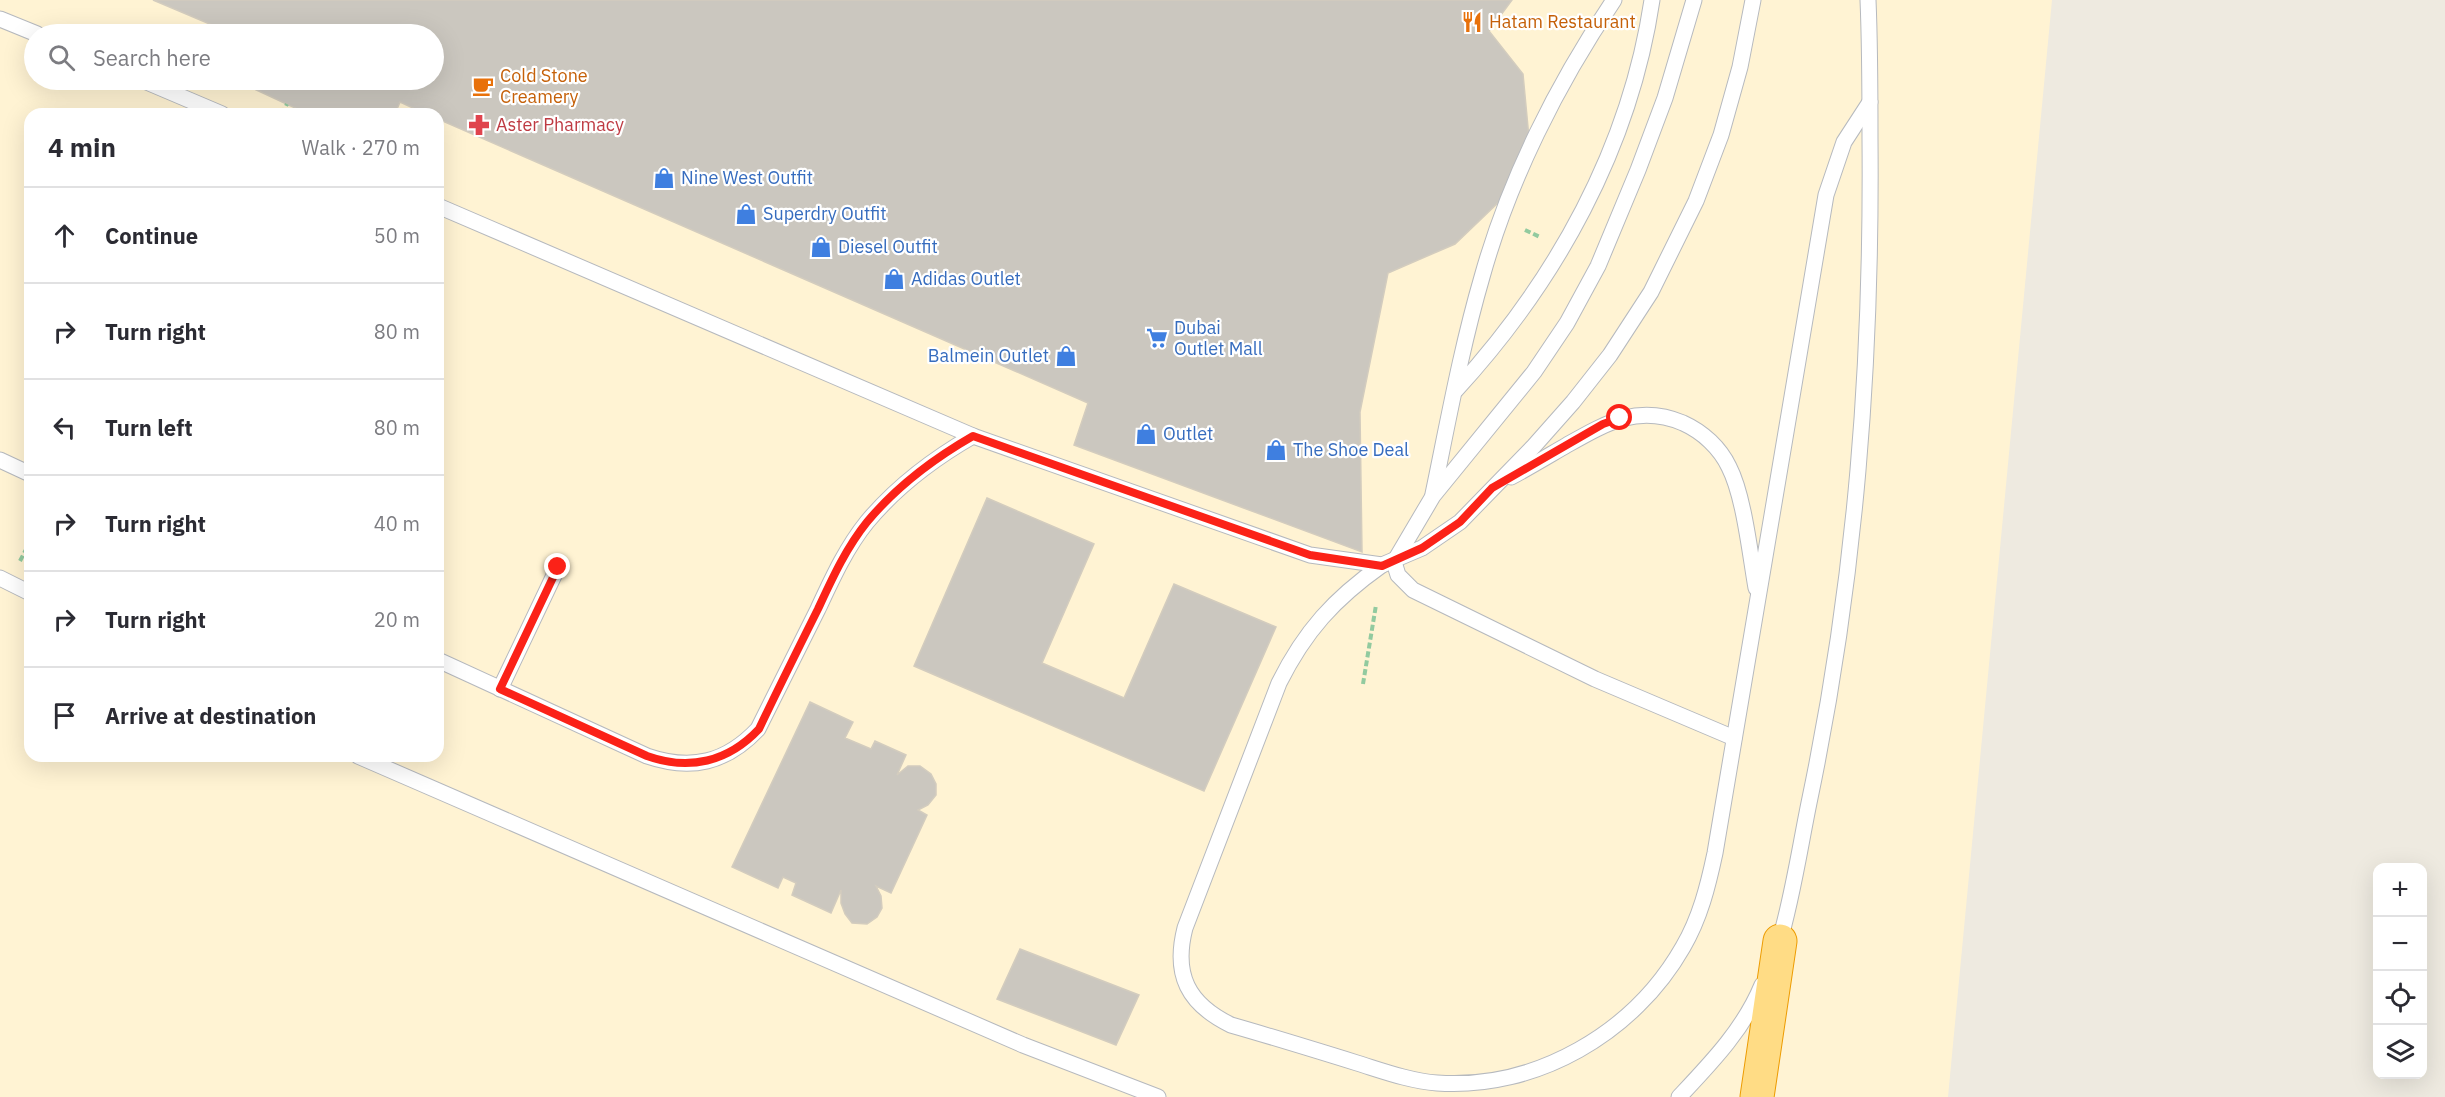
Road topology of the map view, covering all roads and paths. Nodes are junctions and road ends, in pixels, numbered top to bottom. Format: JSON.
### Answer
{"nodes":[{"id":1,"x":1614,"y":0,"type":"edge"},
{"id":2,"x":1652,"y":0,"type":"edge"},
{"id":3,"x":1694,"y":0,"type":"edge"},
{"id":4,"x":1753,"y":0,"type":"edge"},
{"id":5,"x":1868,"y":0,"type":"edge"},
{"id":6,"x":0,"y":19,"type":"edge"},
{"id":7,"x":24,"y":29,"type":"edge"},
{"id":8,"x":166,"y":90,"type":"edge"},
{"id":9,"x":1870,"y":102,"type":"junction"},
{"id":10,"x":287,"y":104,"type":"dead end"},
{"id":11,"x":208,"y":108,"type":"edge"},
{"id":12,"x":285,"y":108,"type":"edge"},
{"id":13,"x":444,"y":209,"type":"edge"},
{"id":14,"x":1454,"y":392,"type":"junction"},
{"id":15,"x":973,"y":436,"type":"junction"},
{"id":16,"x":0,"y":460,"type":"edge"},
{"id":17,"x":24,"y":471,"type":"edge"},
{"id":18,"x":1492,"y":488,"type":"junction"},
{"id":19,"x":1433,"y":496,"type":"junction"},
{"id":20,"x":1388,"y":564,"type":"junction"},
{"id":21,"x":558,"y":567,"type":"dead end"},
{"id":22,"x":0,"y":578,"type":"edge"},
{"id":23,"x":24,"y":590,"type":"edge"},
{"id":24,"x":1758,"y":597,"type":"junction"},
{"id":25,"x":444,"y":663,"type":"edge"},
{"id":26,"x":1363,"y":684,"type":"dead end"},
{"id":27,"x":500,"y":689,"type":"junction"},
{"id":28,"x":1734,"y":738,"type":"junction"},
{"id":29,"x":372,"y":762,"type":"edge"},
{"id":30,"x":1780,"y":941,"type":"junction"},
{"id":31,"x":1158,"y":1097,"type":"edge"},
{"id":32,"x":1679,"y":1097,"type":"edge"},
{"id":33,"x":1757,"y":1097,"type":"edge"}],
"edges":[{"from":1,"to":14,"type":"lane"},
{"from":2,"to":14,"type":"lane"},
{"from":3,"to":19,"type":"lane"},
{"from":4,"to":18,"type":"lane"},
{"from":5,"to":9,"type":"lane"},
{"from":6,"to":7,"type":"lane"},
{"from":8,"to":11,"type":"lane"},
{"from":9,"to":24,"type":"lane"},
{"from":9,"to":30,"type":"lane"},
{"from":10,"to":12,"type":"path"},
{"from":13,"to":15,"type":"lane"},
{"from":14,"to":19,"type":"lane"},
{"from":15,"to":20,"type":"lane"},
{"from":15,"to":27,"type":"lane"},
{"from":16,"to":17,"type":"lane"},
{"from":18,"to":20,"type":"lane"},
{"from":18,"to":24,"type":"lane"},
{"from":19,"to":20,"type":"lane"},
{"from":20,"to":26,"type":"path"},
{"from":20,"to":28,"type":"lane"},
{"from":20,"to":28,"type":"lane"},
{"from":21,"to":27,"type":"lane"},
{"from":22,"to":23,"type":"lane"},
{"from":24,"to":28,"type":"lane"},
{"from":25,"to":27,"type":"lane"},
{"from":29,"to":31,"type":"lane"},
{"from":30,"to":32,"type":"lane"},
{"from":30,"to":33,"type":"highway"}]}
